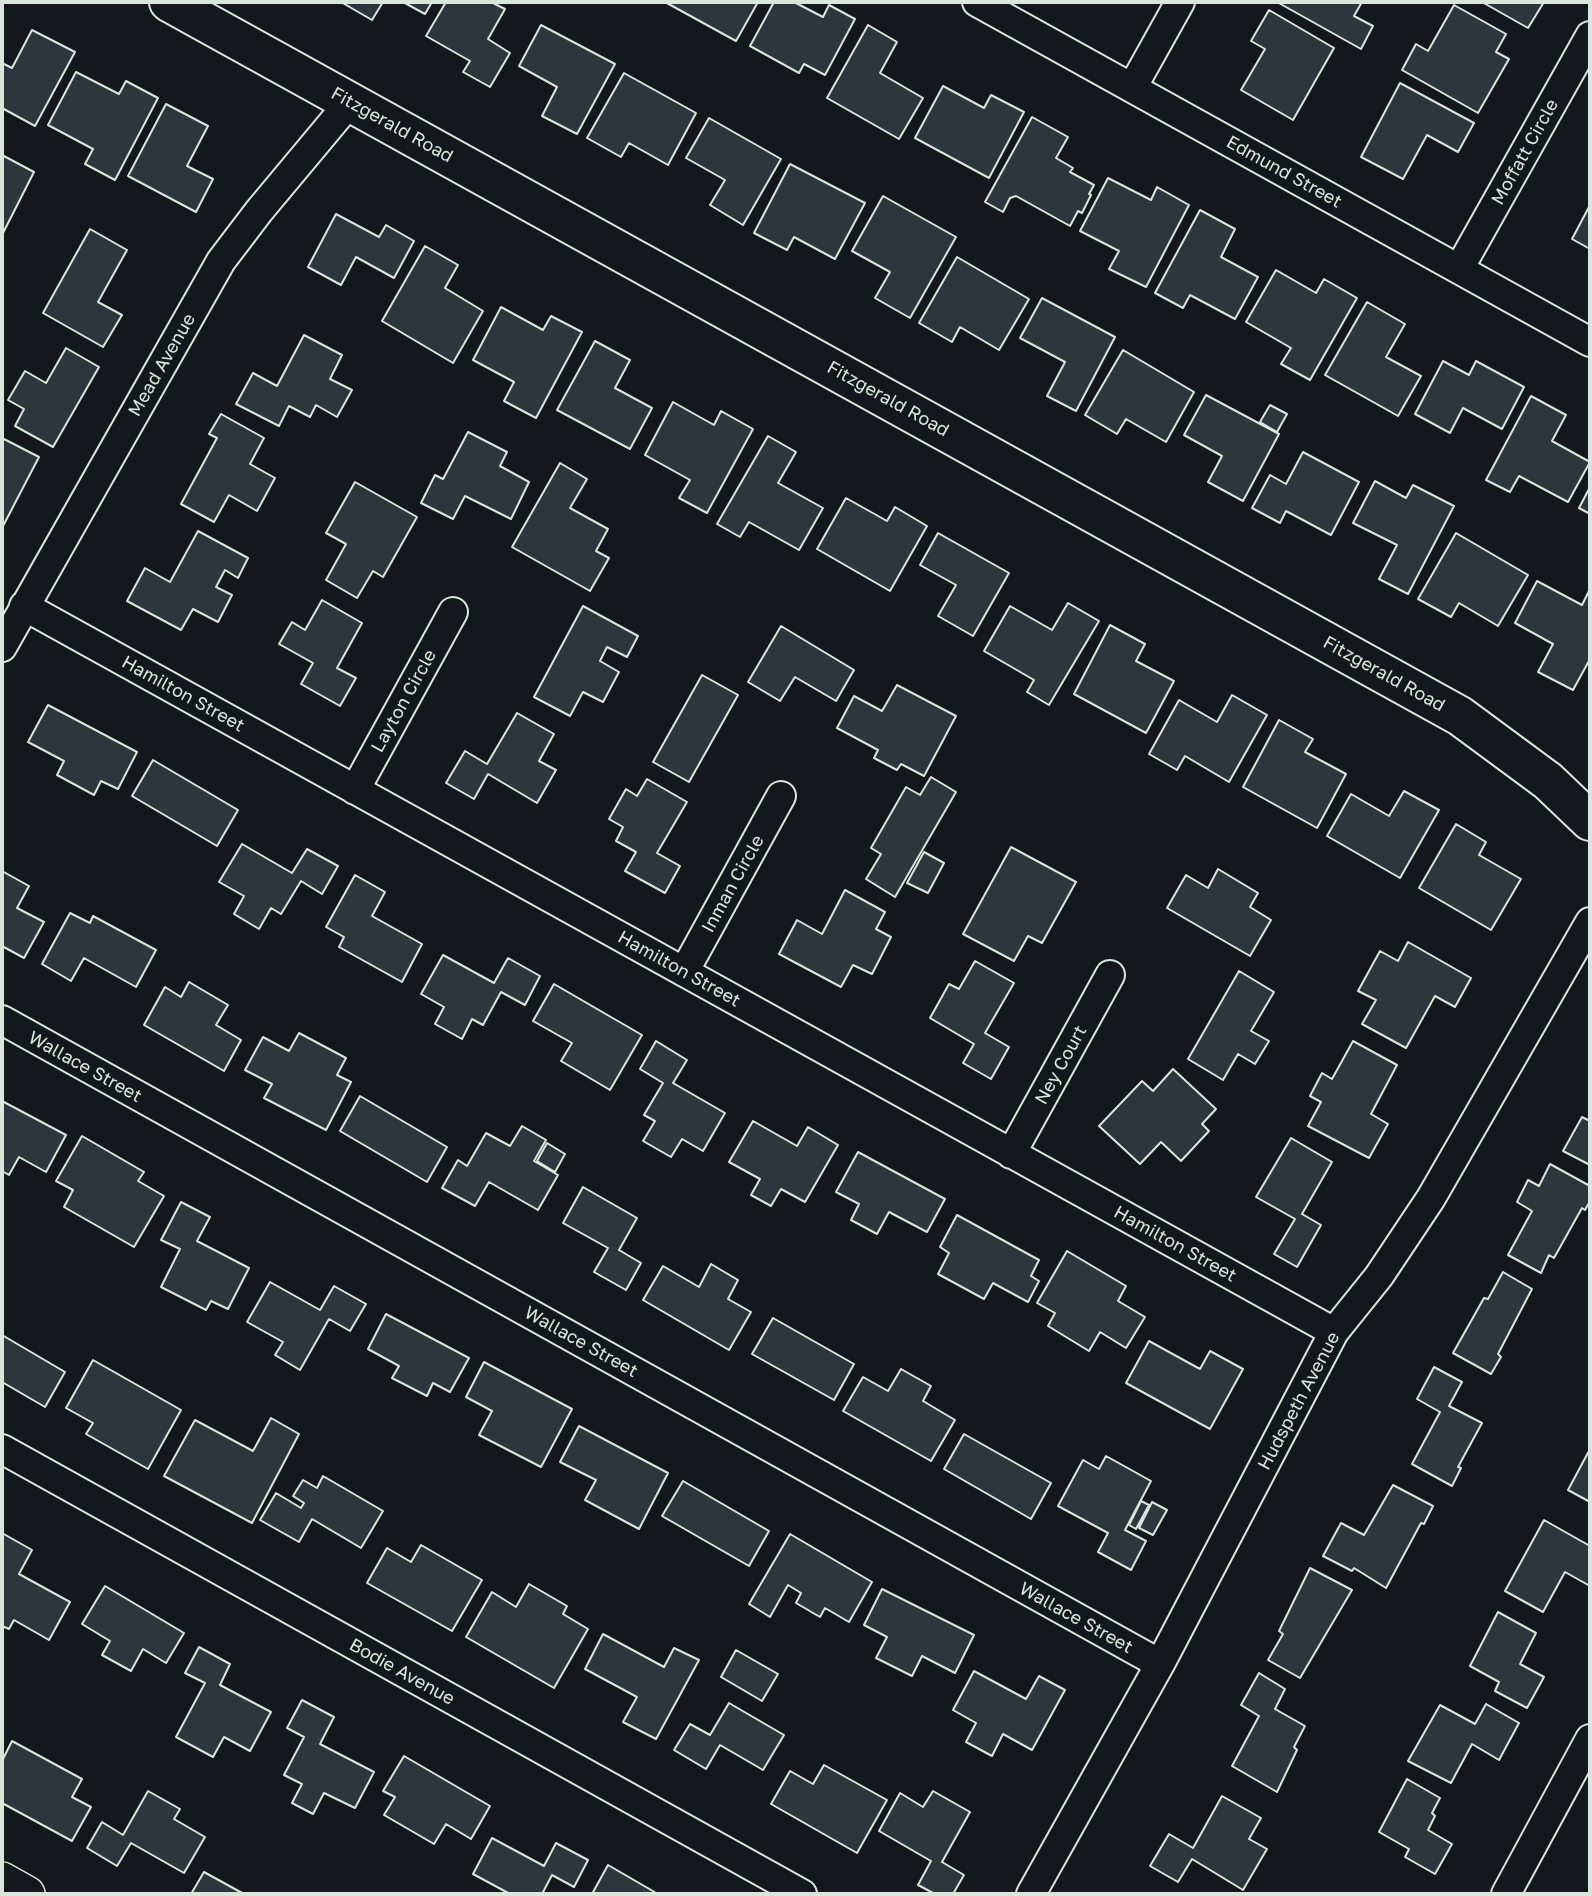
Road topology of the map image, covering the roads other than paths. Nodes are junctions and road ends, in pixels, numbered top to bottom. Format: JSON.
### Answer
{"nodes":[{"id":1,"x":169,"y":2,"type":"edge"},
{"id":2,"x":977,"y":2,"type":"edge"},
{"id":3,"x":1180,"y":2,"type":"edge"},
{"id":4,"x":1590,"y":36,"type":"edge"},
{"id":5,"x":1132,"y":88,"type":"junction"},
{"id":6,"x":350,"y":102,"type":"junction"},
{"id":7,"x":1459,"y":269,"type":"junction"},
{"id":8,"x":1590,"y":342,"type":"edge"},
{"id":9,"x":24,"y":606,"type":"junction"},
{"id":10,"x":453,"y":612,"type":"dead end"},
{"id":11,"x":2,"y":647,"type":"edge"},
{"id":12,"x":355,"y":790,"type":"junction"},
{"id":13,"x":782,"y":796,"type":"dead end"},
{"id":14,"x":1590,"y":821,"type":"edge"},
{"id":15,"x":1590,"y":922,"type":"edge"},
{"id":16,"x":684,"y":972,"type":"junction"},
{"id":17,"x":1110,"y":975,"type":"dead end"},
{"id":18,"x":2,"y":1020,"type":"edge"},
{"id":19,"x":1012,"y":1154,"type":"junction"},
{"id":20,"x":1334,"y":1332,"type":"junction"},
{"id":21,"x":2,"y":1449,"type":"edge"},
{"id":22,"x":1160,"y":1664,"type":"junction"},
{"id":23,"x":1590,"y":1739,"type":"edge"},
{"id":24,"x":2,"y":1880,"type":"edge"},
{"id":25,"x":1514,"y":1892,"type":"edge"},
{"id":26,"x":27,"y":1894,"type":"edge"},
{"id":27,"x":802,"y":1894,"type":"edge"},
{"id":28,"x":1031,"y":1894,"type":"edge"}],
"edges":[{"from":1,"to":6,"type":"main road","name":"Fitzgerald Road"},
{"from":2,"to":5,"type":"street","name":"Edmund Street"},
{"from":3,"to":5,"type":"street"},
{"from":4,"to":7,"type":"street","name":"Moffatt Circle"},
{"from":5,"to":7,"type":"street","name":"Edmund Street"},
{"from":6,"to":9,"type":"street","name":"Mead Avenue"},
{"from":6,"to":14,"type":"main road","name":"Fitzgerald Road"},
{"from":7,"to":8,"type":"street","name":"Edmund Street"},
{"from":9,"to":11,"type":"street","name":"Mead Avenue"},
{"from":9,"to":12,"type":"street","name":"Hamilton Street"},
{"from":10,"to":12,"type":"street","name":"Layton Circle"},
{"from":12,"to":16,"type":"street","name":"Hamilton Street"},
{"from":13,"to":16,"type":"street","name":"Inman Circle"},
{"from":15,"to":20,"type":"street","name":"Hudspeth Avenue"},
{"from":16,"to":19,"type":"street","name":"Hamilton Street"},
{"from":17,"to":19,"type":"street","name":"Ney Court"},
{"from":18,"to":22,"type":"street","name":"Wallace Street"},
{"from":19,"to":20,"type":"street","name":"Hamilton Street"},
{"from":20,"to":22,"type":"street","name":"Hudspeth Avenue"},
{"from":21,"to":27,"type":"street","name":"Bodie Avenue"},
{"from":22,"to":28,"type":"street","name":"Hudspeth Avenue"},
{"from":23,"to":25,"type":"street"},
{"from":24,"to":26,"type":"street"}]}
